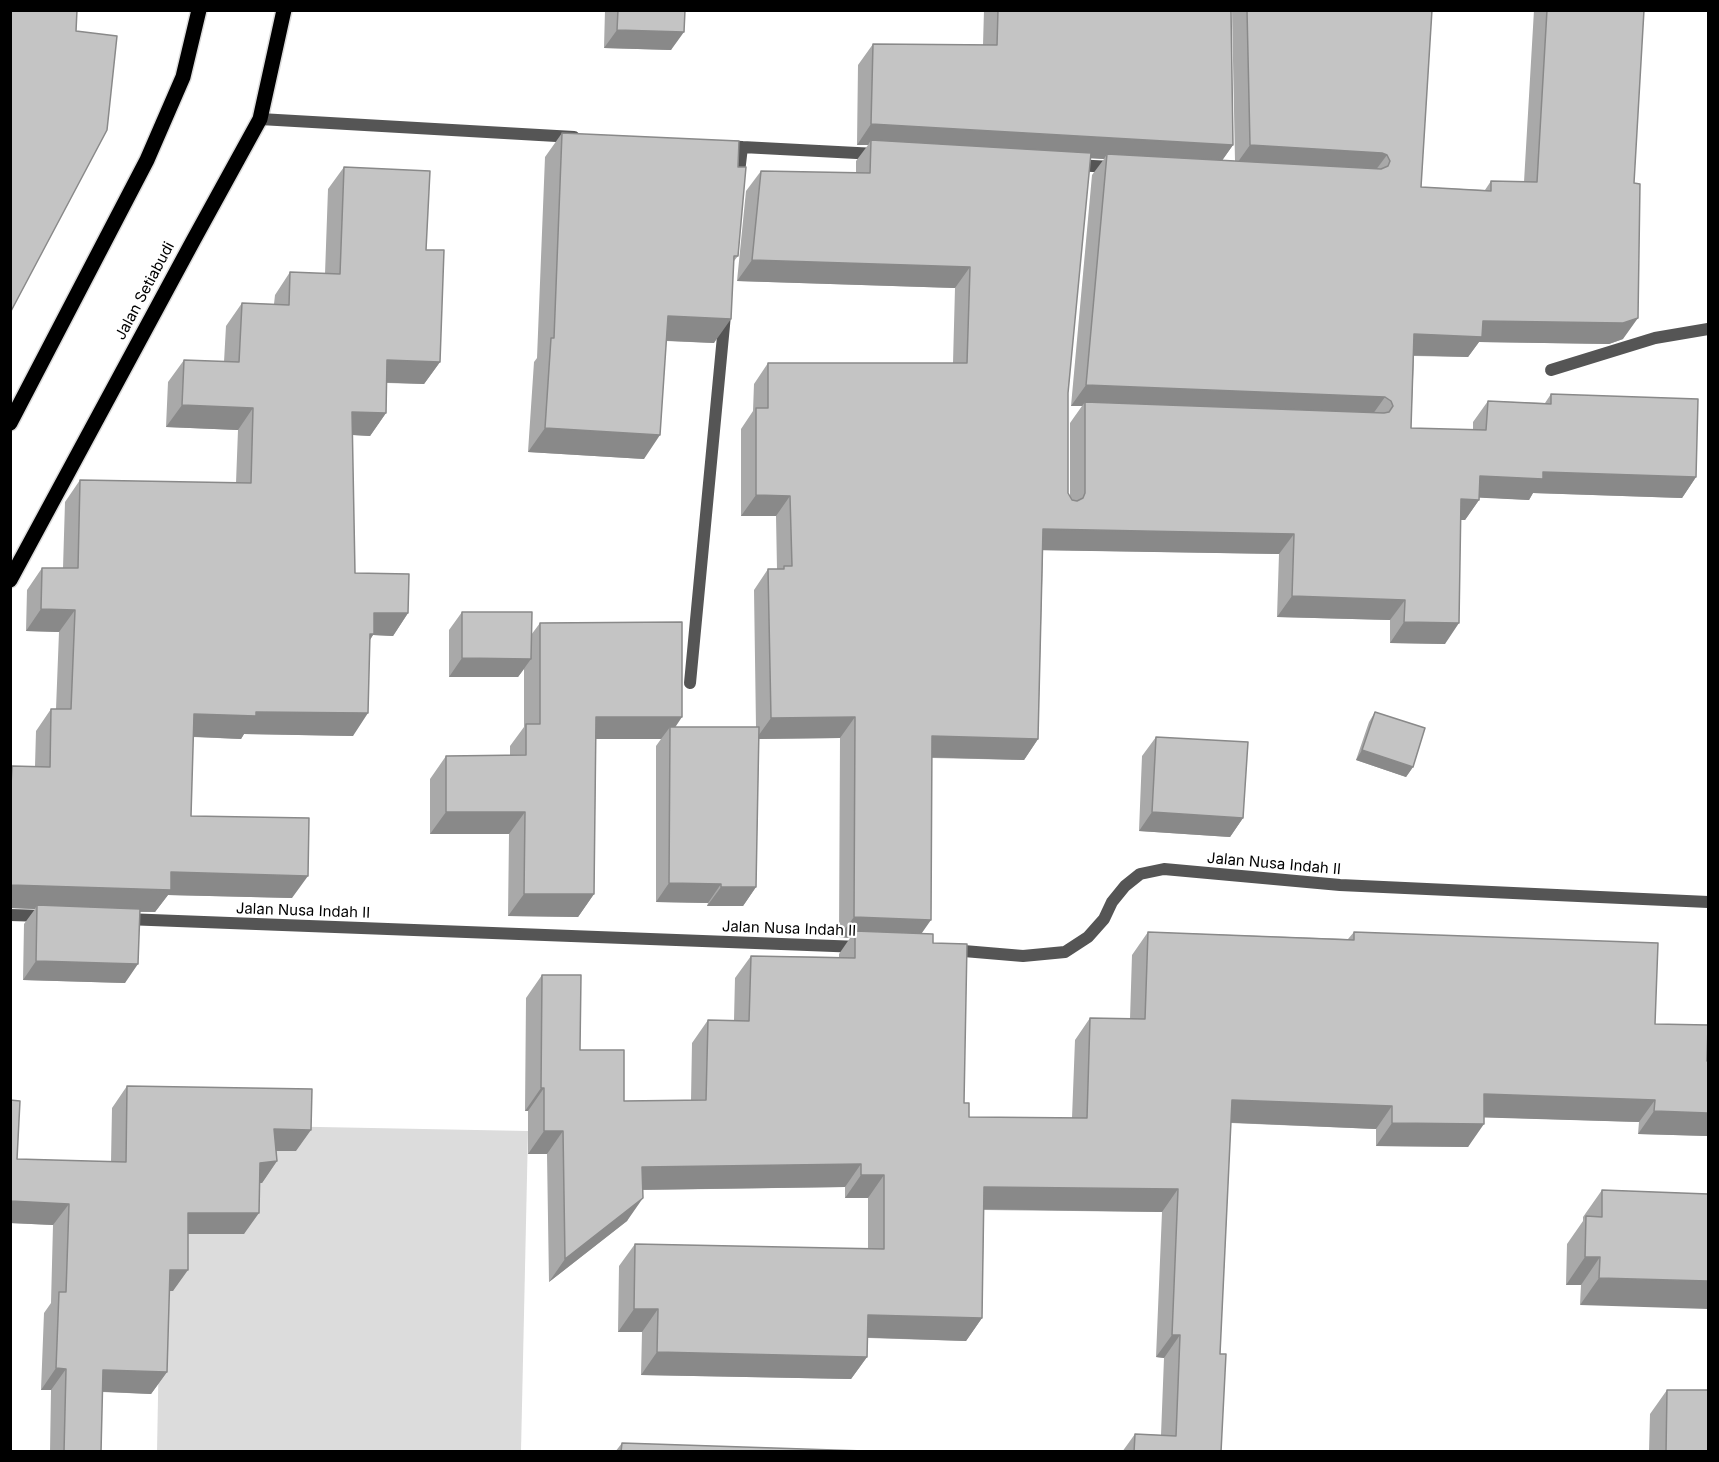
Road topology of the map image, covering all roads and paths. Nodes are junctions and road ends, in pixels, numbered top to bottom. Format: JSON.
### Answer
{"nodes":[{"id":1,"x":199,"y":10,"type":"edge"},
{"id":2,"x":284,"y":10,"type":"edge"},
{"id":3,"x":260,"y":119,"type":"junction"},
{"id":4,"x":589,"y":138,"type":"edge"},
{"id":5,"x":706,"y":145,"type":"edge"},
{"id":6,"x":742,"y":147,"type":"junction"},
{"id":7,"x":884,"y":154,"type":"edge"},
{"id":8,"x":1061,"y":164,"type":"edge"},
{"id":9,"x":1120,"y":168,"type":"edge"},
{"id":10,"x":737,"y":194,"type":"edge"},
{"id":11,"x":727,"y":302,"type":"edge"},
{"id":12,"x":1708,"y":329,"type":"edge"},
{"id":13,"x":1551,"y":370,"type":"dead end"},
{"id":14,"x":10,"y":423,"type":"edge"},
{"id":15,"x":10,"y":580,"type":"edge"},
{"id":16,"x":690,"y":683,"type":"dead end"},
{"id":17,"x":1708,"y":902,"type":"edge"},
{"id":18,"x":10,"y":915,"type":"edge"},
{"id":19,"x":58,"y":917,"type":"edge"},
{"id":20,"x":118,"y":919,"type":"edge"},
{"id":21,"x":874,"y":947,"type":"edge"},
{"id":22,"x":944,"y":950,"type":"edge"}],
"edges":[{"from":1,"to":14,"type":"main road"},
{"from":2,"to":3,"type":"main road","name":"Jalan Setiabudi"},
{"from":3,"to":4,"type":"street"},
{"from":3,"to":15,"type":"main road","name":"Jalan Setiabudi"},
{"from":5,"to":6,"type":"street"},
{"from":6,"to":7,"type":"street"},
{"from":6,"to":10,"type":"street"},
{"from":8,"to":9,"type":"street"},
{"from":11,"to":16,"type":"street"},
{"from":12,"to":13,"type":"street"},
{"from":17,"to":22,"type":"street","name":"Jalan Nusa Indah II"},
{"from":18,"to":19,"type":"street"},
{"from":20,"to":21,"type":"street","name":"Jalan Nusa Indah II"}]}
